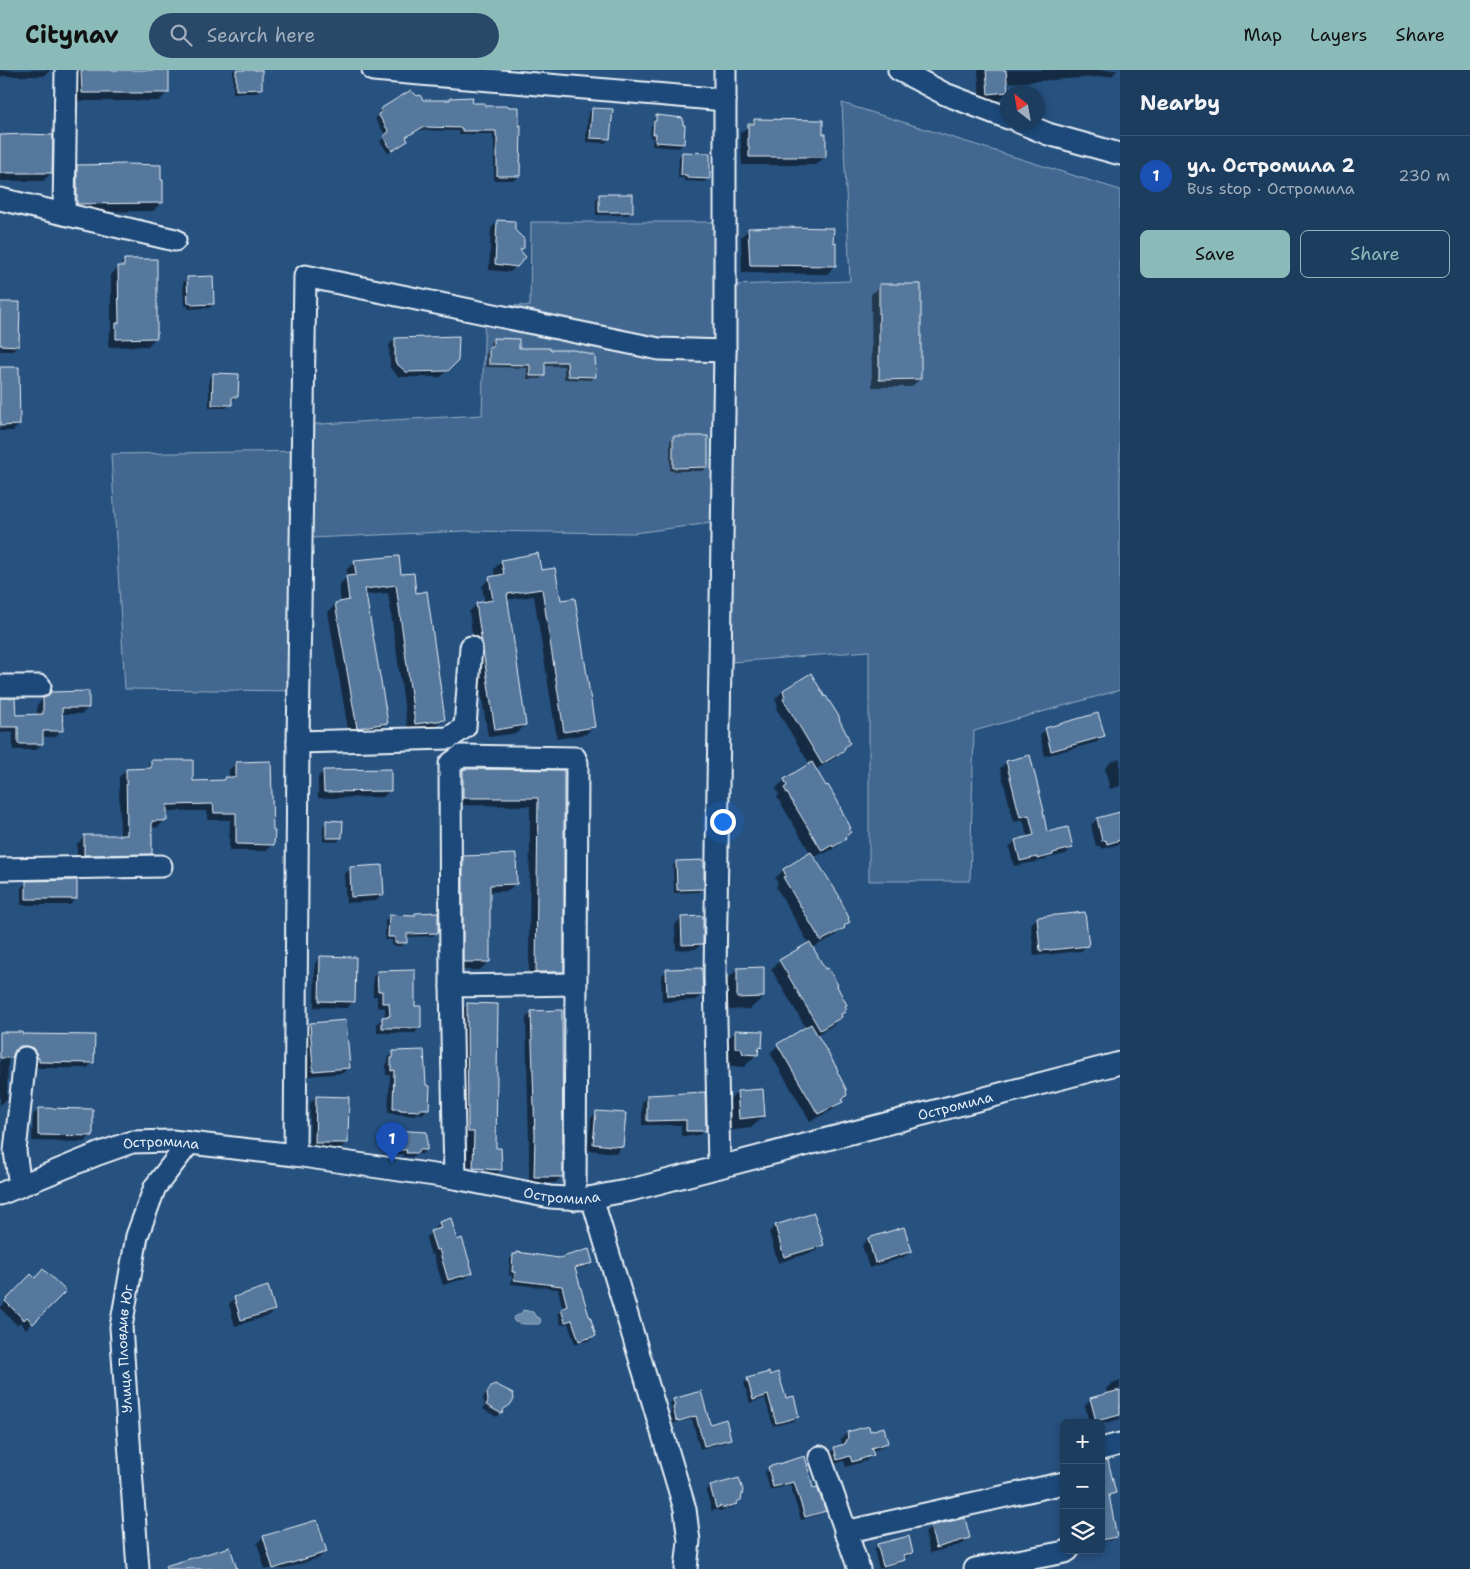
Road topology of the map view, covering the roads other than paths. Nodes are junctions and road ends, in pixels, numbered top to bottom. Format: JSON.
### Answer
{"nodes":[{"id":1,"x":66,"y":70,"type":"edge"},
{"id":2,"x":373,"y":70,"type":"edge"},
{"id":3,"x":726,"y":70,"type":"edge"},
{"id":4,"x":899,"y":70,"type":"edge"},
{"id":5,"x":725,"y":100,"type":"junction"},
{"id":6,"x":1000,"y":115,"type":"edge"},
{"id":7,"x":1038,"y":130,"type":"edge"},
{"id":8,"x":1120,"y":154,"type":"edge"},
{"id":9,"x":0,"y":199,"type":"edge"},
{"id":10,"x":64,"y":214,"type":"junction"},
{"id":11,"x":175,"y":240,"type":"dead end"},
{"id":12,"x":725,"y":351,"type":"junction"},
{"id":13,"x":471,"y":647,"type":"dead end"},
{"id":14,"x":0,"y":686,"type":"edge"},
{"id":15,"x":40,"y":686,"type":"dead end"},
{"id":16,"x":298,"y":742,"type":"junction"},
{"id":17,"x":161,"y":866,"type":"dead end"},
{"id":18,"x":0,"y":869,"type":"edge"},
{"id":19,"x":575,"y":984,"type":"junction"},
{"id":20,"x":451,"y":986,"type":"junction"},
{"id":21,"x":25,"y":1058,"type":"dead end"},
{"id":22,"x":1120,"y":1063,"type":"edge"},
{"id":23,"x":189,"y":1143,"type":"junction"},
{"id":24,"x":295,"y":1155,"type":"junction"},
{"id":25,"x":719,"y":1167,"type":"junction"},
{"id":26,"x":454,"y":1178,"type":"junction"},
{"id":27,"x":20,"y":1186,"type":"junction"},
{"id":28,"x":0,"y":1194,"type":"edge"},
{"id":29,"x":583,"y":1198,"type":"junction"},
{"id":30,"x":1120,"y":1444,"type":"edge"},
{"id":31,"x":1105,"y":1448,"type":"edge"},
{"id":32,"x":820,"y":1457,"type":"dead end"},
{"id":33,"x":1060,"y":1484,"type":"edge"},
{"id":34,"x":845,"y":1532,"type":"junction"},
{"id":35,"x":1060,"y":1553,"type":"edge"},
{"id":36,"x":138,"y":1569,"type":"edge"},
{"id":37,"x":686,"y":1569,"type":"edge"},
{"id":38,"x":859,"y":1569,"type":"edge"},
{"id":39,"x":975,"y":1569,"type":"edge"}],
"edges":[{"from":1,"to":10,"type":"street"},
{"from":2,"to":5,"type":"street"},
{"from":3,"to":5,"type":"street"},
{"from":4,"to":6,"type":"street"},
{"from":5,"to":12,"type":"street"},
{"from":7,"to":8,"type":"street"},
{"from":9,"to":10,"type":"street"},
{"from":10,"to":11,"type":"street"},
{"from":12,"to":16,"type":"street"},
{"from":12,"to":25,"type":"street"},
{"from":13,"to":16,"type":"street"},
{"from":14,"to":15,"type":"street"},
{"from":16,"to":24,"type":"street"},
{"from":17,"to":18,"type":"street"},
{"from":19,"to":20,"type":"street"},
{"from":19,"to":20,"type":"street"},
{"from":19,"to":29,"type":"street"},
{"from":20,"to":26,"type":"street"},
{"from":21,"to":27,"type":"street"},
{"from":22,"to":25,"type":"street","name":"Остромила"},
{"from":23,"to":24,"type":"street","name":"Остромила"},
{"from":23,"to":27,"type":"street","name":"Остромила"},
{"from":23,"to":36,"type":"street","name":"Улица Пловдив Юг"},
{"from":24,"to":26,"type":"street","name":"Остромила"},
{"from":25,"to":29,"type":"street","name":"Остромила"},
{"from":26,"to":29,"type":"street","name":"Остромила"},
{"from":27,"to":28,"type":"street","name":"Остромила"},
{"from":29,"to":37,"type":"street"},
{"from":30,"to":31,"type":"street"},
{"from":32,"to":34,"type":"street"},
{"from":33,"to":34,"type":"street"},
{"from":34,"to":38,"type":"street"},
{"from":35,"to":39,"type":"street"}]}
